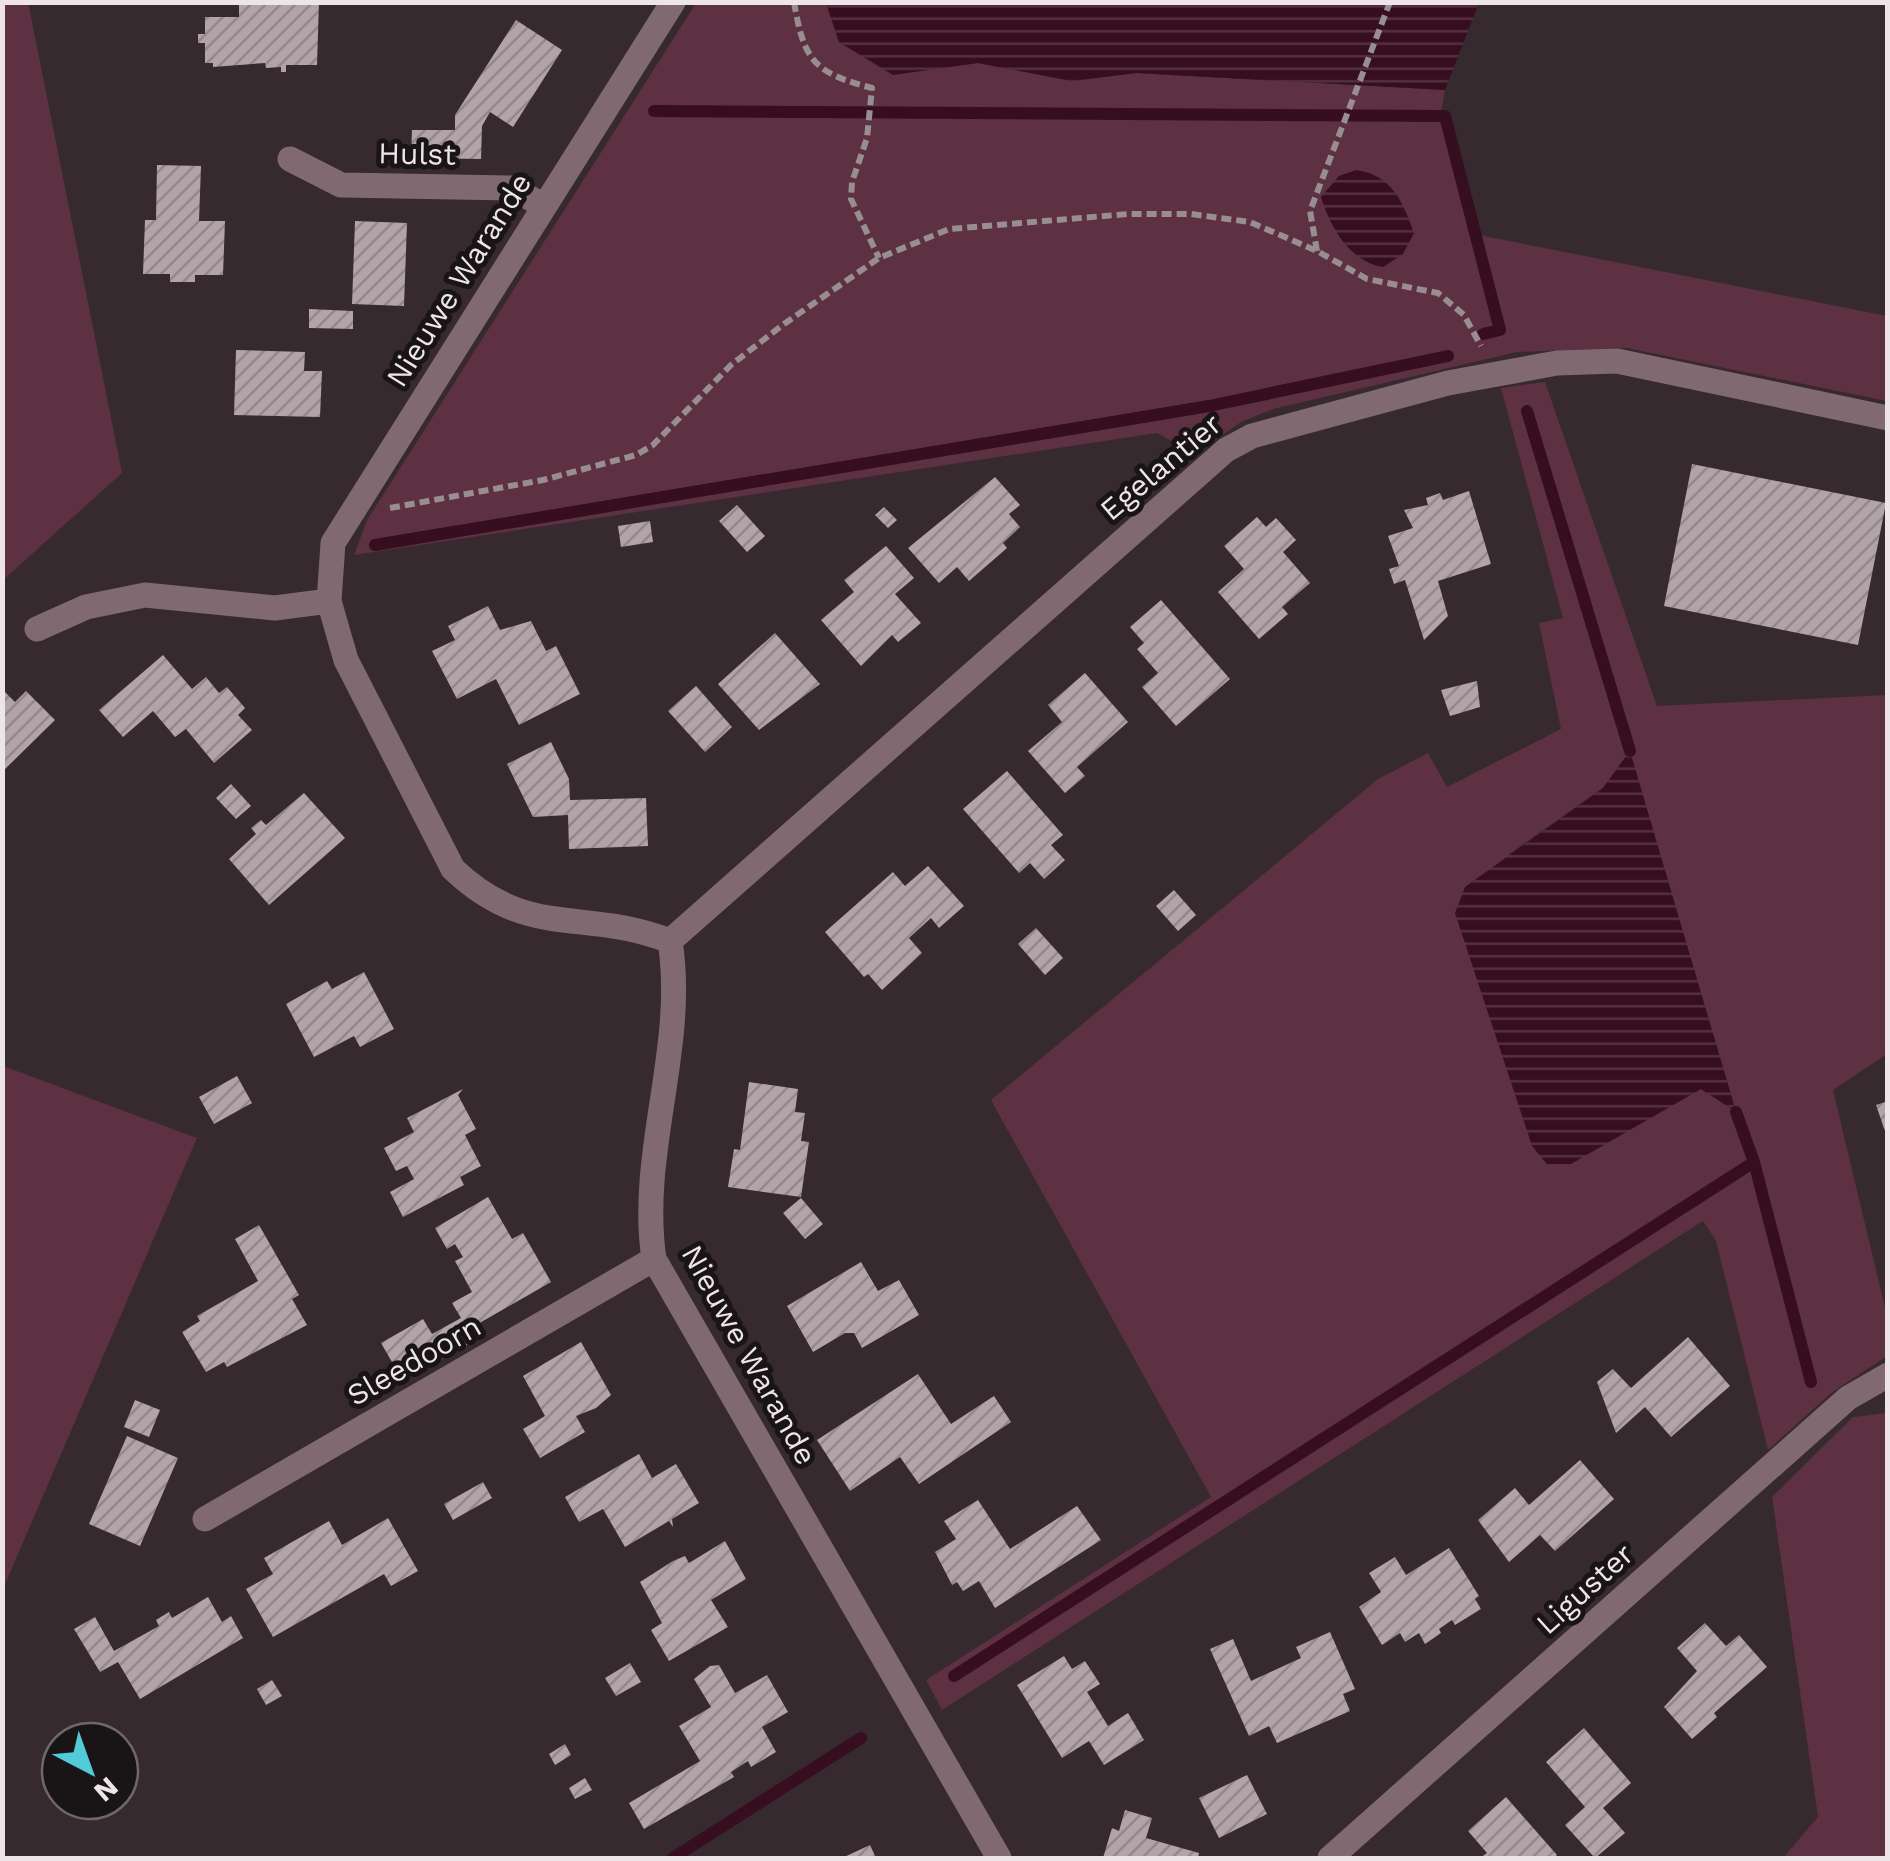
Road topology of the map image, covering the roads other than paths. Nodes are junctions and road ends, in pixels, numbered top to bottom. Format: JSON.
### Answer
{"nodes":[{"id":1,"x":673,"y":2,"type":"edge"},
{"id":2,"x":290,"y":159,"type":"dead end"},
{"id":3,"x":544,"y":206,"type":"junction"},
{"id":4,"x":1888,"y":418,"type":"edge"},
{"id":5,"x":329,"y":601,"type":"junction"},
{"id":6,"x":37,"y":629,"type":"dead end"},
{"id":7,"x":670,"y":941,"type":"junction"},
{"id":8,"x":654,"y":1260,"type":"junction"},
{"id":9,"x":1888,"y":1375,"type":"edge"},
{"id":10,"x":206,"y":1519,"type":"dead end"},
{"id":11,"x":999,"y":1858,"type":"edge"},
{"id":12,"x":1330,"y":1858,"type":"edge"}],
"edges":[{"from":1,"to":3,"type":"street","name":"Nieuwe Warande"},
{"from":2,"to":3,"type":"street","name":"Hulst"},
{"from":3,"to":5,"type":"street","name":"Nieuwe Warande"},
{"from":4,"to":7,"type":"street","name":"Egelantier"},
{"from":5,"to":6,"type":"street"},
{"from":5,"to":7,"type":"street","name":"Nieuwe Warande"},
{"from":7,"to":8,"type":"street","name":"Nieuwe Warande"},
{"from":8,"to":10,"type":"street","name":"Sleedoorn"},
{"from":8,"to":11,"type":"street","name":"Nieuwe Warande"},
{"from":9,"to":12,"type":"street","name":"Liguster"}]}
